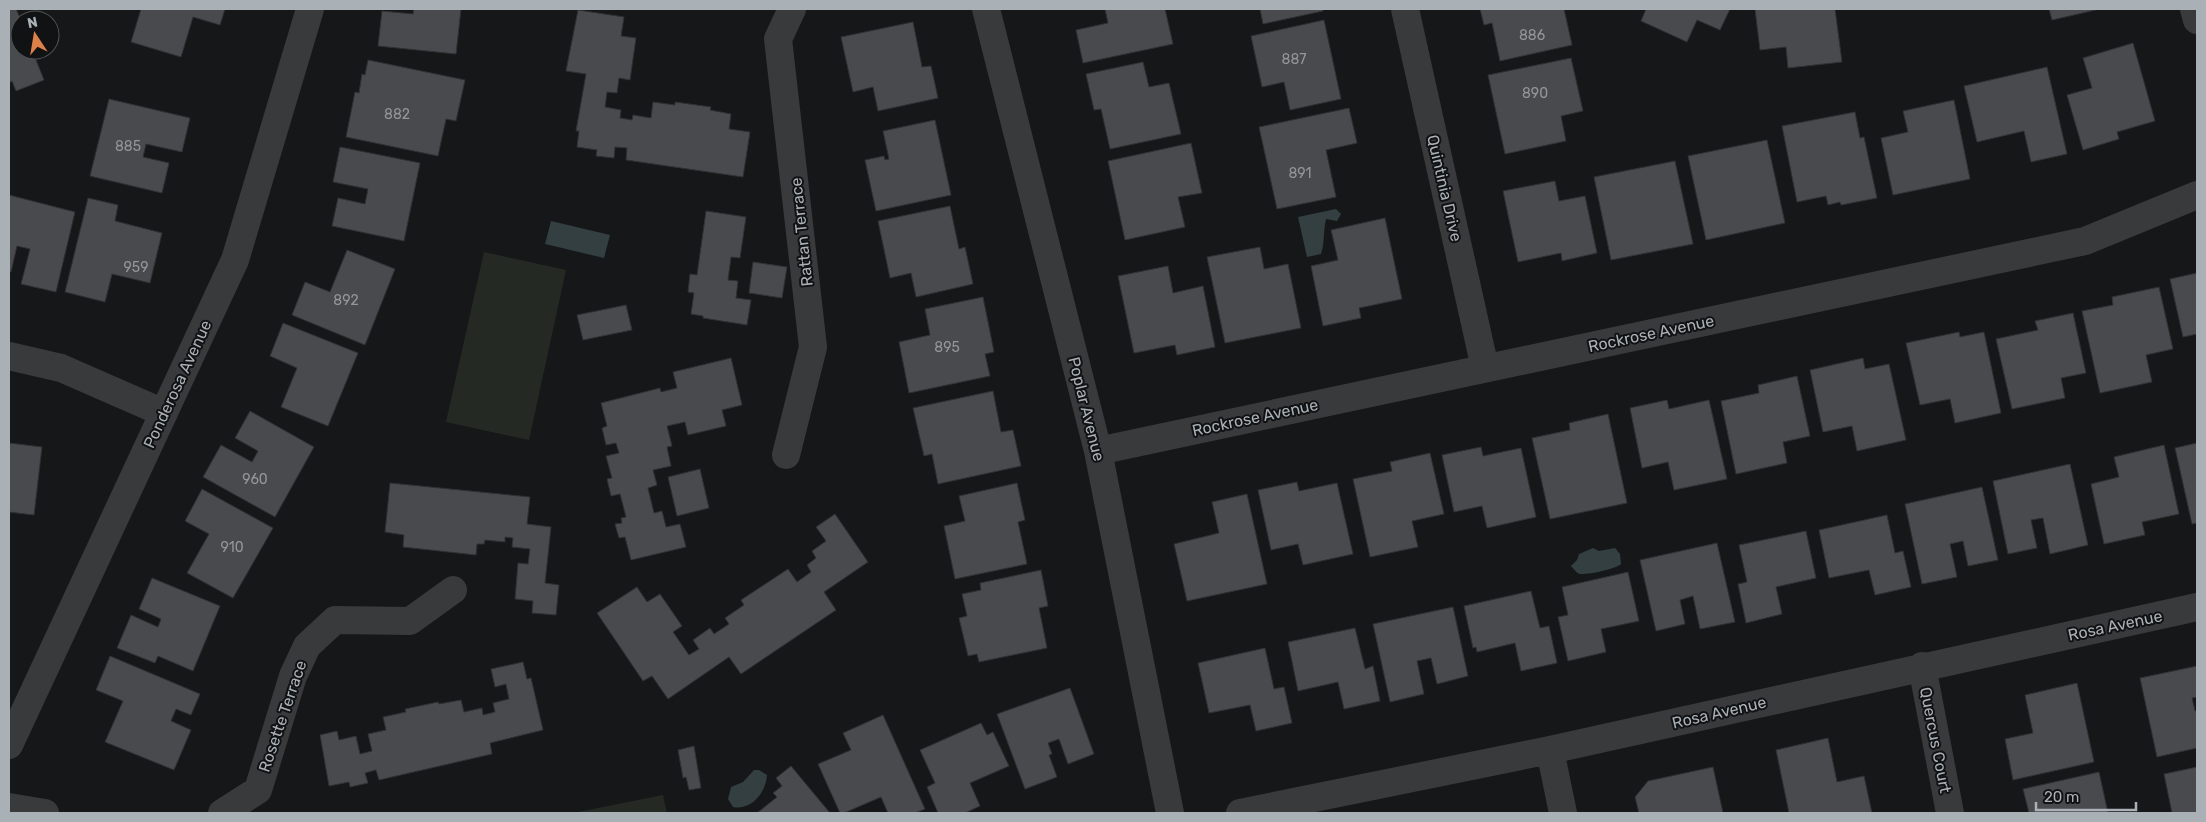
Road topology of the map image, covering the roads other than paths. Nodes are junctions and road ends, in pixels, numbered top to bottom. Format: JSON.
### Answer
{"nodes":[{"id":1,"x":310,"y":9,"type":"edge"},
{"id":2,"x":792,"y":9,"type":"edge"},
{"id":3,"x":986,"y":9,"type":"edge"},
{"id":4,"x":1405,"y":9,"type":"edge"},
{"id":5,"x":2194,"y":9,"type":"edge"},
{"id":6,"x":2197,"y":20,"type":"edge"},
{"id":7,"x":2197,"y":195,"type":"edge"},
{"id":8,"x":9,"y":356,"type":"edge"},
{"id":9,"x":1485,"y":368,"type":"junction"},
{"id":10,"x":164,"y":412,"type":"junction"},
{"id":11,"x":1098,"y":451,"type":"junction"},
{"id":12,"x":786,"y":455,"type":"dead end"},
{"id":13,"x":453,"y":590,"type":"dead end"},
{"id":14,"x":2197,"y":607,"type":"edge"},
{"id":15,"x":1922,"y":666,"type":"junction"},
{"id":16,"x":9,"y":743,"type":"edge"},
{"id":17,"x":1550,"y":750,"type":"junction"},
{"id":18,"x":9,"y":807,"type":"edge"},
{"id":19,"x":45,"y":813,"type":"edge"},
{"id":20,"x":222,"y":813,"type":"edge"},
{"id":21,"x":1170,"y":813,"type":"edge"},
{"id":22,"x":1240,"y":813,"type":"edge"},
{"id":23,"x":1563,"y":813,"type":"edge"},
{"id":24,"x":1950,"y":813,"type":"edge"}],
"edges":[{"from":1,"to":10,"type":"street","name":"Ponderosa Avenue"},
{"from":2,"to":12,"type":"street","name":"Rattan Terrace"},
{"from":3,"to":11,"type":"street","name":"Poplar Avenue"},
{"from":4,"to":9,"type":"street","name":"Quintinia Drive"},
{"from":5,"to":6,"type":"street"},
{"from":7,"to":9,"type":"street","name":"Rockrose Avenue"},
{"from":8,"to":10,"type":"street"},
{"from":9,"to":11,"type":"street","name":"Rockrose Avenue"},
{"from":10,"to":16,"type":"street","name":"Ponderosa Avenue"},
{"from":11,"to":21,"type":"street","name":"Poplar Avenue"},
{"from":13,"to":20,"type":"street","name":"Rosette Terrace"},
{"from":14,"to":15,"type":"street","name":"Rosa Avenue"},
{"from":15,"to":17,"type":"street","name":"Rosa Avenue"},
{"from":15,"to":24,"type":"street","name":"Quercus Court"},
{"from":17,"to":22,"type":"street","name":"Rosa Avenue"},
{"from":17,"to":23,"type":"street"},
{"from":18,"to":19,"type":"street"}]}
